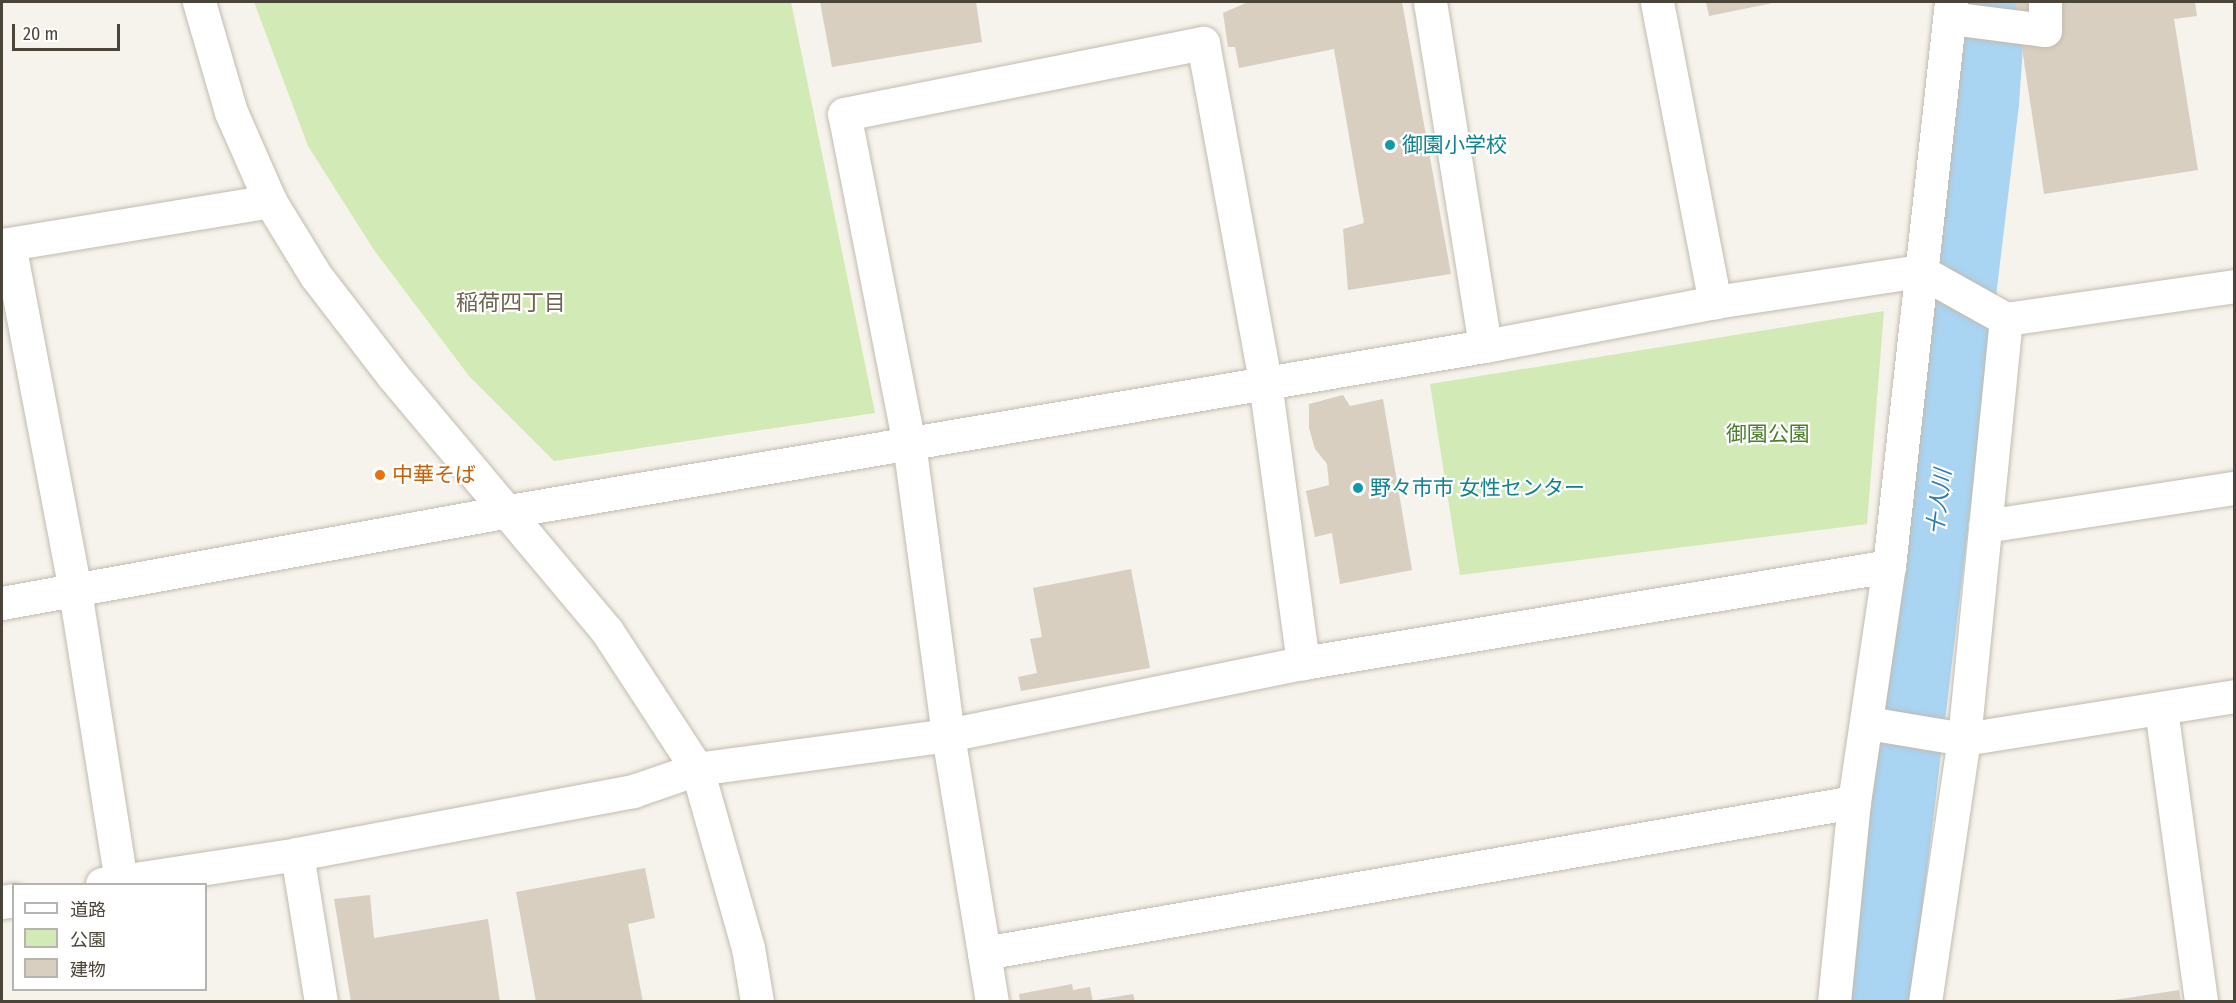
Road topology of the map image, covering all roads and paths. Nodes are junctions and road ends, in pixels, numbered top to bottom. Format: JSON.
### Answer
{"nodes":[{"id":1,"x":199,"y":2,"type":"edge"},
{"id":2,"x":1430,"y":2,"type":"edge"},
{"id":3,"x":1657,"y":2,"type":"edge"},
{"id":4,"x":2045,"y":2,"type":"edge"},
{"id":5,"x":1956,"y":13,"type":"edge"},
{"id":6,"x":270,"y":201,"type":"junction"},
{"id":7,"x":5,"y":245,"type":"edge"},
{"id":8,"x":1928,"y":276,"type":"junction"},
{"id":9,"x":2235,"y":286,"type":"edge"},
{"id":10,"x":1715,"y":302,"type":"junction"},
{"id":11,"x":1998,"y":314,"type":"junction"},
{"id":12,"x":1485,"y":346,"type":"junction"},
{"id":13,"x":1265,"y":382,"type":"junction"},
{"id":14,"x":909,"y":444,"type":"junction"},
{"id":15,"x":2235,"y":488,"type":"edge"},
{"id":16,"x":509,"y":510,"type":"junction"},
{"id":17,"x":1985,"y":526,"type":"junction"},
{"id":18,"x":1890,"y":566,"type":"junction"},
{"id":19,"x":75,"y":591,"type":"junction"},
{"id":20,"x":2,"y":603,"type":"edge"},
{"id":21,"x":1303,"y":663,"type":"junction"},
{"id":22,"x":2235,"y":696,"type":"edge"},
{"id":23,"x":2161,"y":709,"type":"junction"},
{"id":24,"x":1876,"y":724,"type":"junction"},
{"id":25,"x":948,"y":735,"type":"junction"},
{"id":26,"x":1949,"y":736,"type":"junction"},
{"id":27,"x":697,"y":769,"type":"junction"},
{"id":28,"x":1854,"y":802,"type":"junction"},
{"id":29,"x":297,"y":854,"type":"junction"},
{"id":30,"x":111,"y":883,"type":"edge"},
{"id":31,"x":984,"y":953,"type":"junction"},
{"id":32,"x":321,"y":1002,"type":"edge"},
{"id":33,"x":757,"y":1002,"type":"edge"},
{"id":34,"x":992,"y":1002,"type":"edge"},
{"id":35,"x":1834,"y":1002,"type":"edge"},
{"id":36,"x":1925,"y":1002,"type":"edge"},
{"id":37,"x":2201,"y":1002,"type":"edge"}],
"edges":[{"from":1,"to":6,"type":"street"},
{"from":2,"to":12,"type":"street"},
{"from":3,"to":10,"type":"street"},
{"from":4,"to":5,"type":"street"},
{"from":5,"to":8,"type":"street"},
{"from":6,"to":7,"type":"street"},
{"from":6,"to":16,"type":"street"},
{"from":7,"to":19,"type":"street"},
{"from":8,"to":10,"type":"street"},
{"from":8,"to":11,"type":"street"},
{"from":8,"to":18,"type":"street"},
{"from":9,"to":11,"type":"street"},
{"from":10,"to":12,"type":"street"},
{"from":11,"to":17,"type":"street"},
{"from":12,"to":13,"type":"street"},
{"from":13,"to":14,"type":"street"},
{"from":13,"to":14,"type":"street"},
{"from":13,"to":21,"type":"street"},
{"from":14,"to":16,"type":"street"},
{"from":14,"to":25,"type":"street"},
{"from":15,"to":17,"type":"street"},
{"from":16,"to":19,"type":"street"},
{"from":16,"to":27,"type":"street"},
{"from":17,"to":26,"type":"street"},
{"from":18,"to":21,"type":"street"},
{"from":18,"to":24,"type":"street"},
{"from":19,"to":20,"type":"street"},
{"from":19,"to":30,"type":"street"},
{"from":21,"to":25,"type":"street"},
{"from":22,"to":23,"type":"street"},
{"from":23,"to":26,"type":"street"},
{"from":23,"to":37,"type":"street"},
{"from":24,"to":26,"type":"street"},
{"from":24,"to":28,"type":"street"},
{"from":25,"to":27,"type":"street"},
{"from":25,"to":31,"type":"street"},
{"from":26,"to":36,"type":"street"},
{"from":27,"to":29,"type":"street"},
{"from":27,"to":33,"type":"street"},
{"from":28,"to":31,"type":"street"},
{"from":28,"to":35,"type":"street"},
{"from":29,"to":30,"type":"street"},
{"from":29,"to":32,"type":"street"},
{"from":31,"to":34,"type":"street"}]}
